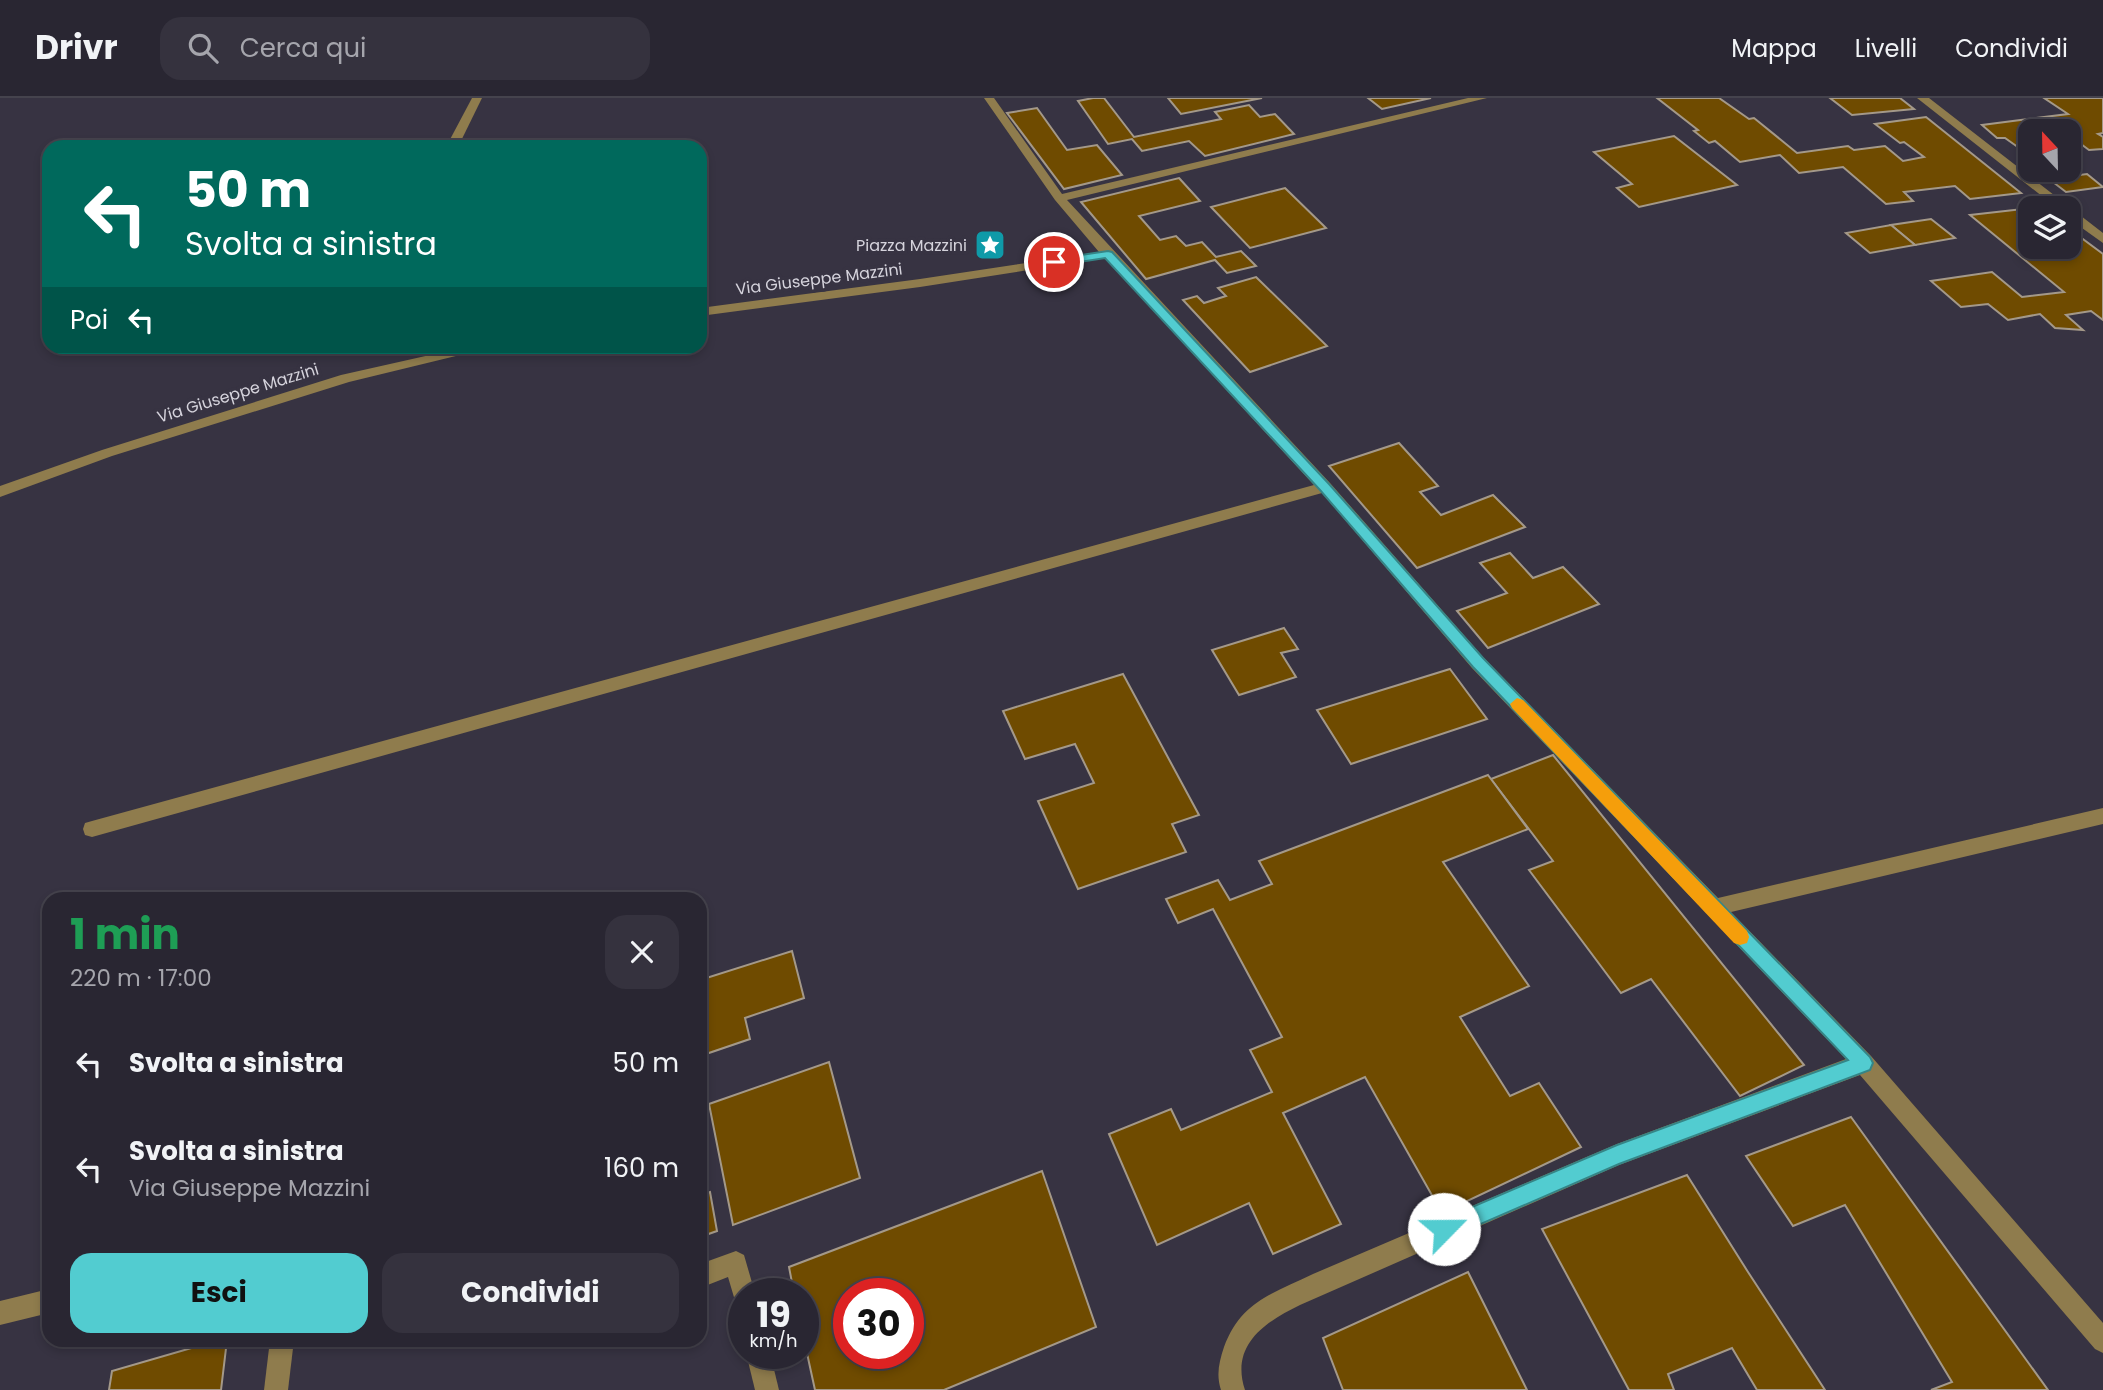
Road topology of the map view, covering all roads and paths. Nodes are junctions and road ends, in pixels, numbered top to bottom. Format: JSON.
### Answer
{"nodes":[{"id":1,"x":477,"y":98,"type":"edge"},
{"id":2,"x":989,"y":98,"type":"edge"},
{"id":3,"x":1482,"y":98,"type":"edge"},
{"id":4,"x":1922,"y":98,"type":"edge"},
{"id":5,"x":456,"y":140,"type":"edge"},
{"id":6,"x":2049,"y":196,"type":"edge"},
{"id":7,"x":1059,"y":198,"type":"junction"},
{"id":8,"x":2081,"y":222,"type":"edge"},
{"id":9,"x":2103,"y":239,"type":"edge"},
{"id":10,"x":1108,"y":254,"type":"junction"},
{"id":11,"x":707,"y":311,"type":"edge"},
{"id":12,"x":455,"y":354,"type":"edge"},
{"id":13,"x":1325,"y":487,"type":"junction"},
{"id":14,"x":0,"y":492,"type":"edge"},
{"id":15,"x":2103,"y":816,"type":"edge"},
{"id":16,"x":92,"y":829,"type":"dead end"},
{"id":17,"x":1712,"y":908,"type":"junction"},
{"id":18,"x":1864,"y":1063,"type":"junction"},
{"id":19,"x":707,"y":1273,"type":"edge"},
{"id":20,"x":740,"y":1278,"type":"edge"},
{"id":21,"x":42,"y":1303,"type":"edge"},
{"id":22,"x":0,"y":1314,"type":"edge"},
{"id":23,"x":2102,"y":1339,"type":"edge"},
{"id":24,"x":281,"y":1347,"type":"edge"},
{"id":25,"x":762,"y":1369,"type":"edge"},
{"id":26,"x":276,"y":1390,"type":"edge"},
{"id":27,"x":767,"y":1390,"type":"edge"},
{"id":28,"x":1233,"y":1390,"type":"edge"}],
"edges":[{"from":1,"to":5,"type":"street"},
{"from":2,"to":7,"type":"street"},
{"from":3,"to":7,"type":"street"},
{"from":4,"to":6,"type":"street"},
{"from":7,"to":10,"type":"street"},
{"from":8,"to":9,"type":"street"},
{"from":10,"to":11,"type":"street","name":"Via Giuseppe Mazzini"},
{"from":10,"to":13,"type":"street"},
{"from":12,"to":14,"type":"street","name":"Via Giuseppe Mazzini"},
{"from":13,"to":16,"type":"street"},
{"from":13,"to":17,"type":"street"},
{"from":15,"to":17,"type":"street"},
{"from":17,"to":18,"type":"street"},
{"from":18,"to":23,"type":"street"},
{"from":18,"to":28,"type":"street"},
{"from":19,"to":20,"type":"street"},
{"from":21,"to":22,"type":"street"},
{"from":24,"to":26,"type":"street"},
{"from":25,"to":27,"type":"street"}]}
